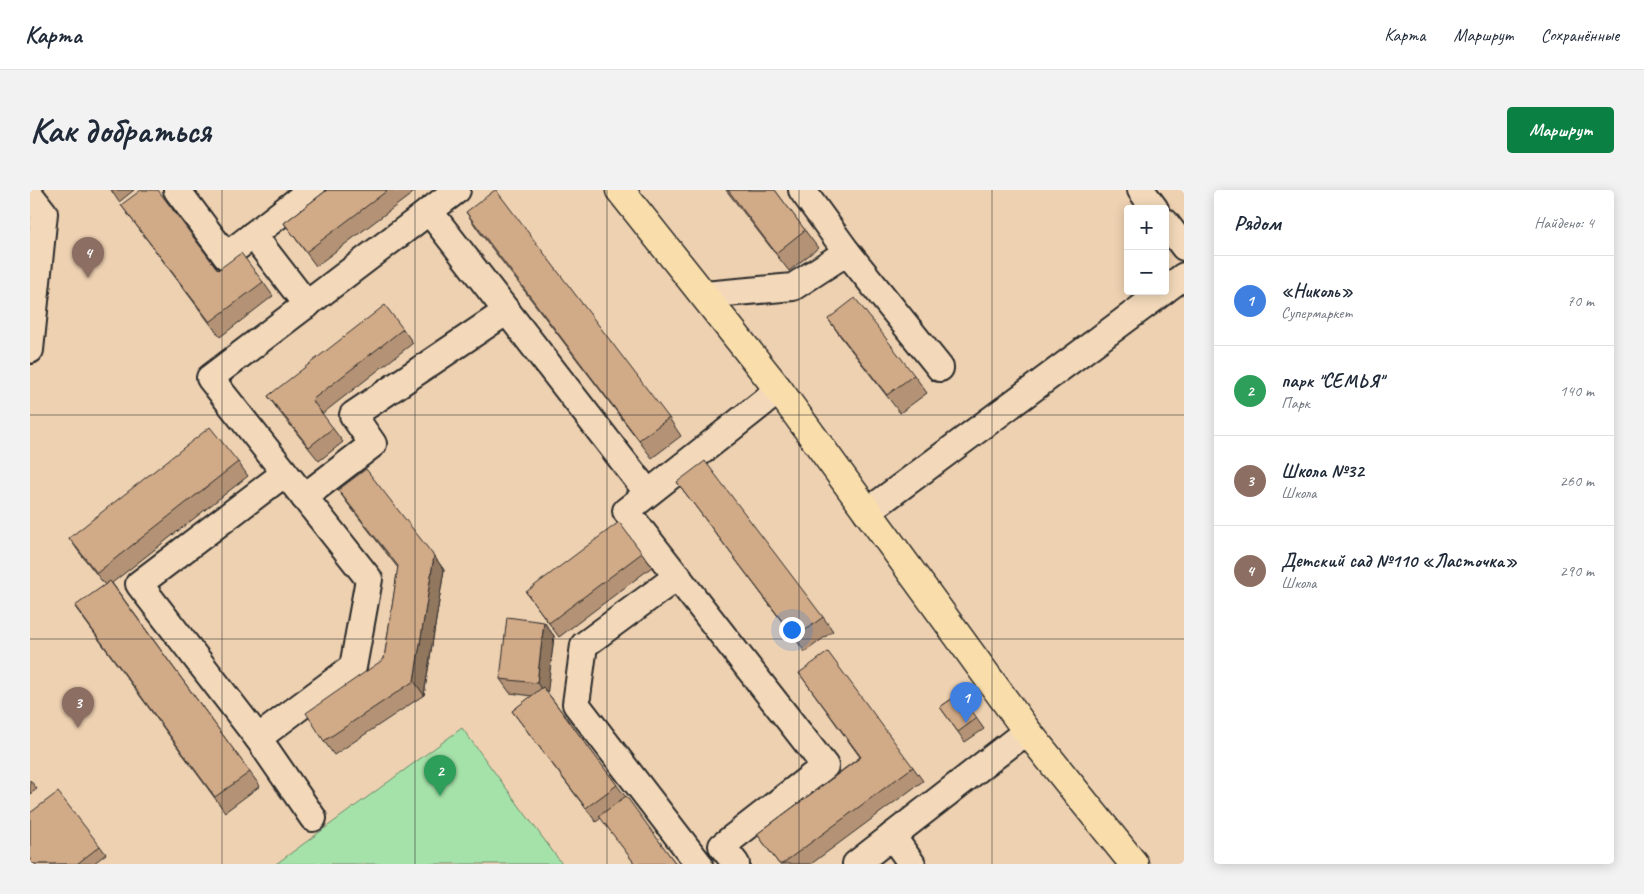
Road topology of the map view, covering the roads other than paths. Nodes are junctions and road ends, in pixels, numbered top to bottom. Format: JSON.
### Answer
{"nodes":[{"id":1,"x":177,"y":190,"type":"edge"},
{"id":2,"x":311,"y":190,"type":"edge"},
{"id":3,"x":457,"y":190,"type":"edge"},
{"id":4,"x":620,"y":190,"type":"edge"},
{"id":5,"x":802,"y":190,"type":"edge"},
{"id":6,"x":1141,"y":190,"type":"edge"},
{"id":7,"x":30,"y":195,"type":"edge"},
{"id":8,"x":1152,"y":205,"type":"edge"},
{"id":9,"x":430,"y":211,"type":"junction"},
{"id":10,"x":1169,"y":227,"type":"edge"},
{"id":11,"x":253,"y":235,"type":"junction"},
{"id":12,"x":1184,"y":247,"type":"edge"},
{"id":13,"x":847,"y":252,"type":"junction"},
{"id":14,"x":1184,"y":276,"type":"edge"},
{"id":15,"x":1169,"y":287,"type":"edge"},
{"id":16,"x":704,"y":295,"type":"junction"},
{"id":17,"x":1159,"y":295,"type":"edge"},
{"id":18,"x":307,"y":305,"type":"junction"},
{"id":19,"x":507,"y":311,"type":"junction"},
{"id":20,"x":30,"y":350,"type":"edge"},
{"id":21,"x":940,"y":368,"type":"dead end"},
{"id":22,"x":779,"y":390,"type":"junction"},
{"id":23,"x":286,"y":473,"type":"junction"},
{"id":24,"x":648,"y":493,"type":"junction"},
{"id":25,"x":304,"y":497,"type":"junction"},
{"id":26,"x":867,"y":512,"type":"junction"},
{"id":27,"x":678,"y":576,"type":"junction"},
{"id":28,"x":1027,"y":731,"type":"junction"},
{"id":29,"x":258,"y":738,"type":"junction"},
{"id":30,"x":313,"y":818,"type":"dead end"},
{"id":31,"x":892,"y":836,"type":"junction"},
{"id":32,"x":729,"y":855,"type":"edge"},
{"id":33,"x":700,"y":864,"type":"edge"},
{"id":34,"x":856,"y":864,"type":"edge"},
{"id":35,"x":912,"y":864,"type":"edge"},
{"id":36,"x":1134,"y":864,"type":"edge"}],
"edges":[{"from":1,"to":11,"type":"street"},
{"from":2,"to":11,"type":"street"},
{"from":3,"to":9,"type":"street"},
{"from":4,"to":16,"type":"main road"},
{"from":5,"to":13,"type":"street"},
{"from":6,"to":8,"type":"street"},
{"from":7,"to":20,"type":"street"},
{"from":9,"to":18,"type":"street"},
{"from":9,"to":19,"type":"street"},
{"from":10,"to":12,"type":"street"},
{"from":11,"to":18,"type":"street"},
{"from":13,"to":16,"type":"street"},
{"from":13,"to":21,"type":"street"},
{"from":14,"to":15,"type":"street"},
{"from":16,"to":22,"type":"main road"},
{"from":17,"to":26,"type":"street"},
{"from":18,"to":23,"type":"street"},
{"from":19,"to":24,"type":"street"},
{"from":19,"to":25,"type":"street"},
{"from":22,"to":24,"type":"street"},
{"from":22,"to":26,"type":"main road"},
{"from":23,"to":25,"type":"street"},
{"from":23,"to":29,"type":"street"},
{"from":24,"to":27,"type":"street"},
{"from":25,"to":29,"type":"street"},
{"from":26,"to":28,"type":"main road"},
{"from":27,"to":32,"type":"street"},
{"from":27,"to":33,"type":"street"},
{"from":28,"to":31,"type":"street"},
{"from":28,"to":36,"type":"main road"},
{"from":29,"to":30,"type":"street"},
{"from":31,"to":34,"type":"street"},
{"from":31,"to":35,"type":"street"},
{"from":32,"to":33,"type":"street"}]}
